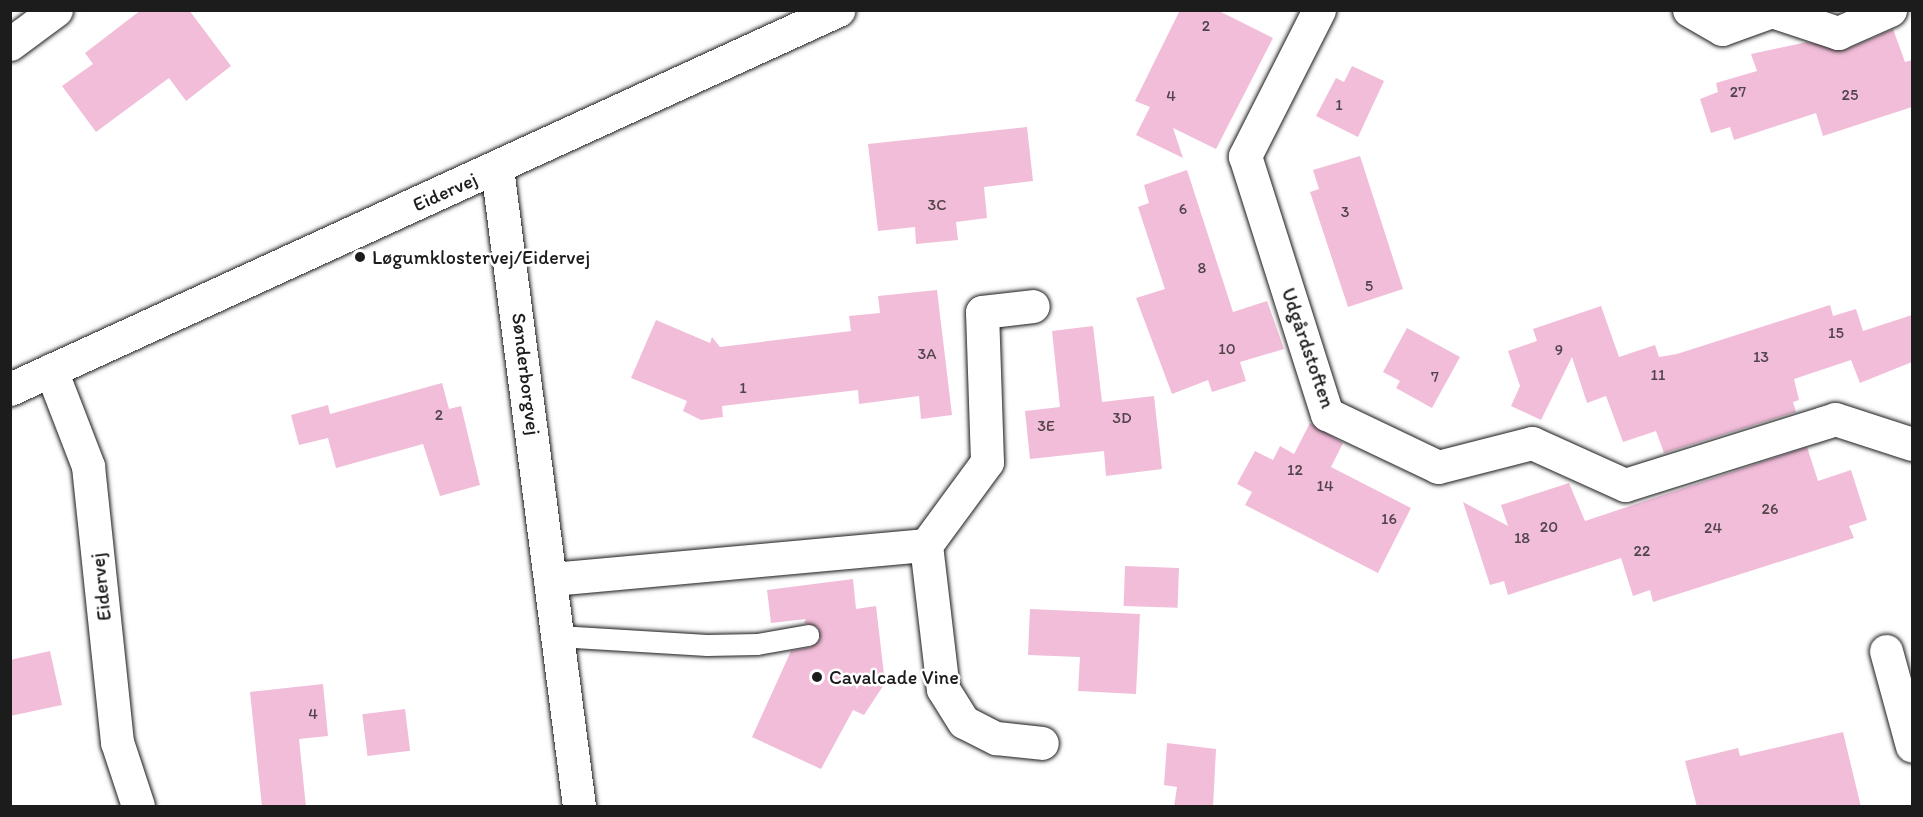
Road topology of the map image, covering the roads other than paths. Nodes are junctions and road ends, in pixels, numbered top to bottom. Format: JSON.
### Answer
{"nodes":[{"id":1,"x":56,"y":10,"type":"edge"},
{"id":2,"x":838,"y":10,"type":"edge"},
{"id":3,"x":1319,"y":10,"type":"edge"},
{"id":4,"x":1689,"y":10,"type":"edge"},
{"id":5,"x":1890,"y":10,"type":"edge"},
{"id":6,"x":10,"y":44,"type":"edge"},
{"id":7,"x":497,"y":168,"type":"junction"},
{"id":8,"x":1033,"y":306,"type":"dead end"},
{"id":9,"x":51,"y":370,"type":"junction"},
{"id":10,"x":10,"y":389,"type":"edge"},
{"id":11,"x":1912,"y":444,"type":"edge"},
{"id":12,"x":926,"y":545,"type":"junction"},
{"id":13,"x":552,"y":579,"type":"junction"},
{"id":14,"x":808,"y":635,"type":"dead end"},
{"id":15,"x":558,"y":636,"type":"junction"},
{"id":16,"x":1887,"y":651,"type":"dead end"},
{"id":17,"x":1042,"y":743,"type":"dead end"},
{"id":18,"x":1912,"y":746,"type":"edge"},
{"id":19,"x":138,"y":807,"type":"edge"},
{"id":20,"x":579,"y":807,"type":"edge"}],
"edges":[{"from":1,"to":6,"type":"street"},
{"from":2,"to":7,"type":"street","name":"Eidervej"},
{"from":3,"to":11,"type":"street","name":"Udgårdstoften"},
{"from":4,"to":5,"type":"street"},
{"from":7,"to":9,"type":"street","name":"Eidervej"},
{"from":7,"to":13,"type":"street","name":"Sønderborgvej"},
{"from":8,"to":12,"type":"street"},
{"from":9,"to":10,"type":"street","name":"Eidervej"},
{"from":9,"to":19,"type":"street","name":"Eidervej"},
{"from":12,"to":13,"type":"street"},
{"from":12,"to":17,"type":"street"},
{"from":13,"to":15,"type":"street","name":"Sønderborgvej"},
{"from":14,"to":15,"type":"lane"},
{"from":15,"to":20,"type":"street","name":"Sønderborgvej"},
{"from":16,"to":18,"type":"street"}]}
